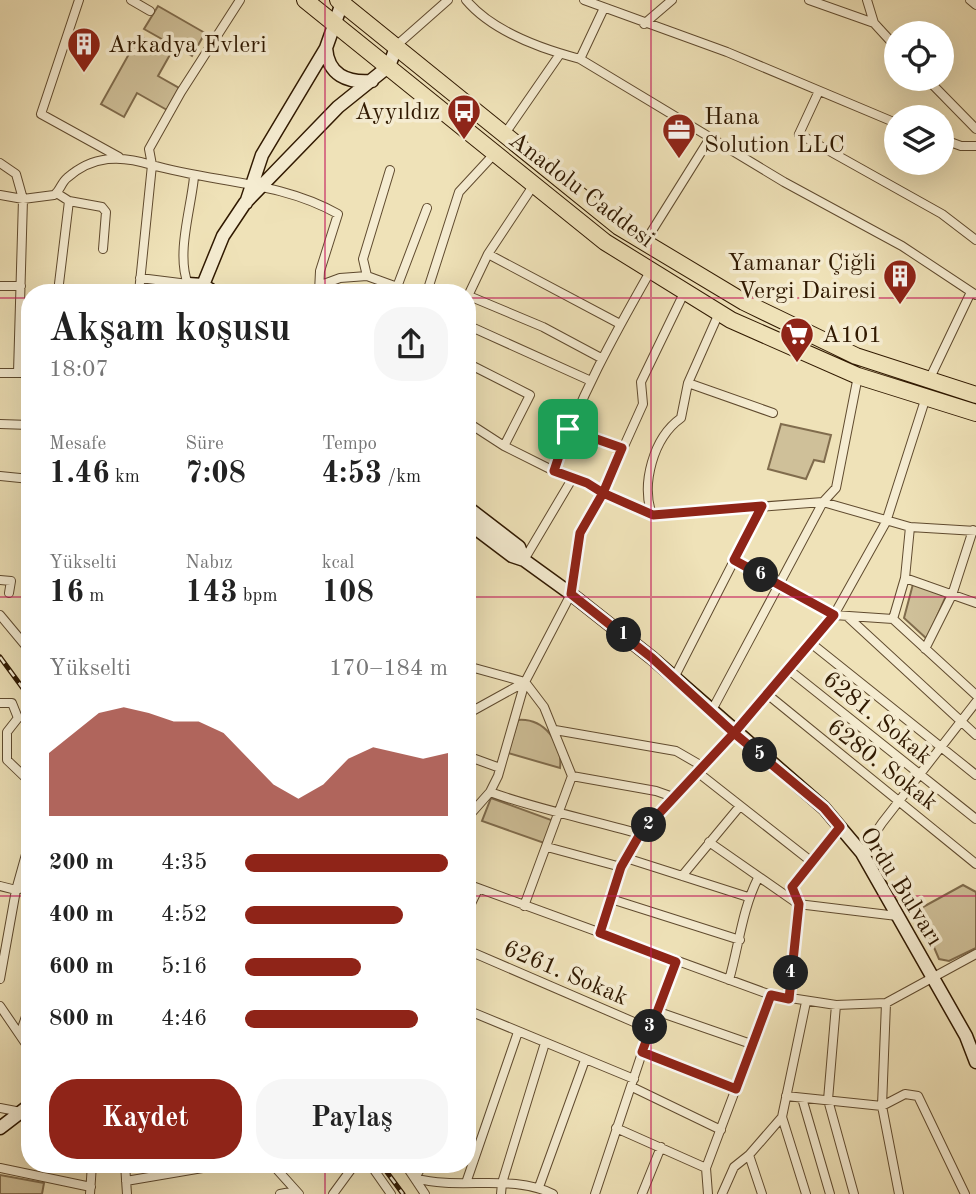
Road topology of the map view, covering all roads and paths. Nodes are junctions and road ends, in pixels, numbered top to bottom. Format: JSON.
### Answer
{"nodes":[{"id":1,"x":79,"y":0,"type":"edge"},
{"id":2,"x":131,"y":0,"type":"edge"},
{"id":3,"x":240,"y":0,"type":"edge"},
{"id":4,"x":305,"y":0,"type":"edge"},
{"id":5,"x":448,"y":0,"type":"edge"},
{"id":6,"x":466,"y":0,"type":"edge"},
{"id":7,"x":584,"y":0,"type":"edge"},
{"id":8,"x":672,"y":0,"type":"edge"},
{"id":9,"x":809,"y":0,"type":"edge"},
{"id":10,"x":867,"y":0,"type":"edge"},
{"id":11,"x":970,"y":0,"type":"edge"},
{"id":12,"x":346,"y":2,"type":"edge"},
{"id":13,"x":976,"y":5,"type":"edge"},
{"id":14,"x":146,"y":6,"type":"edge"},
{"id":15,"x":604,"y":8,"type":"junction"},
{"id":16,"x":334,"y":23,"type":"junction"},
{"id":17,"x":874,"y":23,"type":"junction"},
{"id":18,"x":644,"y":24,"type":"junction"},
{"id":19,"x":884,"y":34,"type":"edge"},
{"id":20,"x":397,"y":45,"type":"junction"},
{"id":21,"x":326,"y":48,"type":"junction"},
{"id":22,"x":560,"y":54,"type":"junction"},
{"id":23,"x":580,"y":59,"type":"junction"},
{"id":24,"x":389,"y":66,"type":"junction"},
{"id":25,"x":372,"y":80,"type":"junction"},
{"id":26,"x":939,"y":91,"type":"edge"},
{"id":27,"x":818,"y":93,"type":"junction"},
{"id":28,"x":884,"y":118,"type":"edge"},
{"id":29,"x":976,"y":129,"type":"edge"},
{"id":30,"x":504,"y":135,"type":"junction"},
{"id":31,"x":710,"y":138,"type":"junction"},
{"id":32,"x":954,"y":143,"type":"edge"},
{"id":33,"x":976,"y":146,"type":"edge"},
{"id":34,"x":496,"y":152,"type":"junction"},
{"id":35,"x":119,"y":157,"type":"junction"},
{"id":36,"x":0,"y":163,"type":"edge"},
{"id":37,"x":152,"y":164,"type":"junction"},
{"id":38,"x":390,"y":170,"type":"dead end"},
{"id":39,"x":194,"y":177,"type":"junction"},
{"id":40,"x":535,"y":182,"type":"junction"},
{"id":41,"x":249,"y":185,"type":"junction"},
{"id":42,"x":264,"y":187,"type":"junction"},
{"id":43,"x":58,"y":194,"type":"junction"},
{"id":44,"x":0,"y":195,"type":"edge"},
{"id":45,"x":23,"y":199,"type":"junction"},
{"id":46,"x":69,"y":201,"type":"junction"},
{"id":47,"x":246,"y":203,"type":"junction"},
{"id":48,"x":427,"y":208,"type":"dead end"},
{"id":49,"x":976,"y":240,"type":"edge"},
{"id":50,"x":645,"y":243,"type":"junction"},
{"id":51,"x":103,"y":249,"type":"dead end"},
{"id":52,"x":488,"y":254,"type":"junction"},
{"id":53,"x":651,"y":270,"type":"junction"},
{"id":54,"x":366,"y":276,"type":"junction"},
{"id":55,"x":140,"y":278,"type":"junction"},
{"id":56,"x":21,"y":284,"type":"edge"},
{"id":57,"x":59,"y":284,"type":"edge"},
{"id":58,"x":140,"y":284,"type":"edge"},
{"id":59,"x":166,"y":284,"type":"edge"},
{"id":60,"x":184,"y":284,"type":"edge"},
{"id":61,"x":210,"y":284,"type":"edge"},
{"id":62,"x":320,"y":284,"type":"edge"},
{"id":63,"x":329,"y":284,"type":"edge"},
{"id":64,"x":383,"y":284,"type":"edge"},
{"id":65,"x":393,"y":284,"type":"edge"},
{"id":66,"x":430,"y":284,"type":"edge"},
{"id":67,"x":474,"y":284,"type":"edge"},
{"id":68,"x":0,"y":286,"type":"edge"},
{"id":69,"x":21,"y":286,"type":"joint"},
{"id":70,"x":685,"y":291,"type":"junction"},
{"id":71,"x":973,"y":293,"type":"edge"},
{"id":72,"x":476,"y":300,"type":"edge"},
{"id":73,"x":719,"y":313,"type":"junction"},
{"id":74,"x":620,"y":324,"type":"junction"},
{"id":75,"x":476,"y":329,"type":"edge"},
{"id":76,"x":601,"y":358,"type":"junction"},
{"id":77,"x":476,"y":368,"type":"edge"},
{"id":78,"x":0,"y":373,"type":"edge"},
{"id":79,"x":18,"y":373,"type":"joint"},
{"id":80,"x":858,"y":376,"type":"junction"},
{"id":81,"x":929,"y":380,"type":"junction"},
{"id":82,"x":591,"y":381,"type":"junction"},
{"id":83,"x":688,"y":383,"type":"junction"},
{"id":84,"x":976,"y":396,"type":"edge"},
{"id":85,"x":926,"y":397,"type":"junction"},
{"id":86,"x":773,"y":413,"type":"dead end"},
{"id":87,"x":976,"y":413,"type":"edge"},
{"id":88,"x":0,"y":424,"type":"edge"},
{"id":89,"x":21,"y":425,"type":"edge"},
{"id":90,"x":476,"y":428,"type":"edge"},
{"id":91,"x":568,"y":429,"type":"junction"},
{"id":92,"x":504,"y":446,"type":"junction"},
{"id":93,"x":622,"y":448,"type":"junction"},
{"id":94,"x":554,"y":471,"type":"junction"},
{"id":95,"x":0,"y":476,"type":"edge"},
{"id":96,"x":21,"y":478,"type":"edge"},
{"id":97,"x":572,"y":479,"type":"junction"},
{"id":98,"x":603,"y":493,"type":"junction"},
{"id":99,"x":823,"y":502,"type":"junction"},
{"id":100,"x":762,"y":506,"type":"junction"},
{"id":101,"x":476,"y":514,"type":"edge"},
{"id":102,"x":653,"y":515,"type":"junction"},
{"id":103,"x":886,"y":522,"type":"junction"},
{"id":104,"x":910,"y":527,"type":"junction"},
{"id":105,"x":476,"y":529,"type":"edge"},
{"id":106,"x":975,"y":530,"type":"edge"},
{"id":107,"x":524,"y":560,"type":"junction"},
{"id":108,"x":734,"y":560,"type":"junction"},
{"id":109,"x":905,"y":578,"type":"junction"},
{"id":110,"x":0,"y":580,"type":"edge"},
{"id":111,"x":779,"y":585,"type":"junction"},
{"id":112,"x":9,"y":593,"type":"dead end"},
{"id":113,"x":571,"y":594,"type":"junction"},
{"id":114,"x":952,"y":595,"type":"junction"},
{"id":115,"x":976,"y":603,"type":"edge"},
{"id":116,"x":0,"y":615,"type":"edge"},
{"id":117,"x":834,"y":615,"type":"junction"},
{"id":118,"x":849,"y":618,"type":"junction"},
{"id":119,"x":893,"y":620,"type":"junction"},
{"id":120,"x":21,"y":640,"type":"edge"},
{"id":121,"x":812,"y":644,"type":"junction"},
{"id":122,"x":925,"y":649,"type":"junction"},
{"id":123,"x":476,"y":668,"type":"edge"},
{"id":124,"x":789,"y":670,"type":"junction"},
{"id":125,"x":674,"y":678,"type":"junction"},
{"id":126,"x":525,"y":682,"type":"junction"},
{"id":127,"x":767,"y":694,"type":"junction"},
{"id":128,"x":976,"y":695,"type":"edge"},
{"id":129,"x":976,"y":702,"type":"edge"},
{"id":130,"x":0,"y":703,"type":"edge"},
{"id":131,"x":476,"y":707,"type":"edge"},
{"id":132,"x":711,"y":712,"type":"junction"},
{"id":133,"x":960,"y":722,"type":"junction"},
{"id":134,"x":555,"y":730,"type":"junction"},
{"id":135,"x":734,"y":733,"type":"junction"},
{"id":136,"x":976,"y":735,"type":"edge"},
{"id":137,"x":940,"y":748,"type":"junction"},
{"id":138,"x":476,"y":759,"type":"edge"},
{"id":139,"x":500,"y":768,"type":"junction"},
{"id":140,"x":699,"y":769,"type":"junction"},
{"id":141,"x":21,"y":773,"type":"edge"},
{"id":142,"x":919,"y":775,"type":"junction"},
{"id":143,"x":976,"y":775,"type":"edge"},
{"id":144,"x":572,"y":776,"type":"junction"},
{"id":145,"x":490,"y":792,"type":"junction"},
{"id":146,"x":673,"y":797,"type":"junction"},
{"id":147,"x":899,"y":801,"type":"junction"},
{"id":148,"x":740,"y":806,"type":"junction"},
{"id":149,"x":476,"y":808,"type":"edge"},
{"id":150,"x":561,"y":811,"type":"junction"},
{"id":151,"x":976,"y":819,"type":"edge"},
{"id":152,"x":840,"y":827,"type":"junction"},
{"id":153,"x":640,"y":834,"type":"junction"},
{"id":154,"x":709,"y":842,"type":"junction"},
{"id":155,"x":547,"y":847,"type":"junction"},
{"id":156,"x":862,"y":853,"type":"junction"},
{"id":157,"x":624,"y":862,"type":"junction"},
{"id":158,"x":813,"y":862,"type":"junction"},
{"id":159,"x":976,"y":864,"type":"edge"},
{"id":160,"x":21,"y":872,"type":"edge"},
{"id":161,"x":682,"y":876,"type":"junction"},
{"id":162,"x":758,"y":878,"type":"junction"},
{"id":163,"x":0,"y":886,"type":"edge"},
{"id":164,"x":21,"y":889,"type":"edge"},
{"id":165,"x":478,"y":889,"type":"joint"},
{"id":166,"x":16,"y":890,"type":"junction"},
{"id":167,"x":476,"y":893,"type":"edge"},
{"id":168,"x":748,"y":897,"type":"junction"},
{"id":169,"x":611,"y":898,"type":"junction"},
{"id":170,"x":798,"y":904,"type":"junction"},
{"id":171,"x":524,"y":906,"type":"junction"},
{"id":172,"x":897,"y":916,"type":"junction"},
{"id":173,"x":600,"y":933,"type":"junction"},
{"id":174,"x":740,"y":940,"type":"junction"},
{"id":175,"x":476,"y":954,"type":"edge"},
{"id":176,"x":976,"y":954,"type":"edge"},
{"id":177,"x":676,"y":962,"type":"junction"},
{"id":178,"x":932,"y":975,"type":"junction"},
{"id":179,"x":0,"y":979,"type":"edge"},
{"id":180,"x":730,"y":980,"type":"junction"},
{"id":181,"x":771,"y":995,"type":"junction"},
{"id":182,"x":789,"y":999,"type":"junction"},
{"id":183,"x":806,"y":1002,"type":"junction"},
{"id":184,"x":886,"y":1003,"type":"junction"},
{"id":185,"x":836,"y":1005,"type":"junction"},
{"id":186,"x":0,"y":1006,"type":"edge"},
{"id":187,"x":656,"y":1011,"type":"junction"},
{"id":188,"x":476,"y":1014,"type":"edge"},
{"id":189,"x":650,"y":1029,"type":"junction"},
{"id":190,"x":21,"y":1031,"type":"edge"},
{"id":191,"x":517,"y":1032,"type":"junction"},
{"id":192,"x":20,"y":1034,"type":"joint"},
{"id":193,"x":966,"y":1035,"type":"junction"},
{"id":194,"x":545,"y":1043,"type":"junction"},
{"id":195,"x":754,"y":1045,"type":"junction"},
{"id":196,"x":976,"y":1045,"type":"edge"},
{"id":197,"x":642,"y":1052,"type":"junction"},
{"id":198,"x":585,"y":1060,"type":"junction"},
{"id":199,"x":976,"y":1062,"type":"edge"},
{"id":200,"x":633,"y":1083,"type":"junction"},
{"id":201,"x":736,"y":1089,"type":"junction"},
{"id":202,"x":786,"y":1096,"type":"junction"},
{"id":203,"x":802,"y":1098,"type":"junction"},
{"id":204,"x":828,"y":1100,"type":"junction"},
{"id":205,"x":882,"y":1106,"type":"junction"},
{"id":206,"x":0,"y":1108,"type":"edge"},
{"id":207,"x":21,"y":1108,"type":"edge"},
{"id":208,"x":21,"y":1111,"type":"edge"},
{"id":209,"x":782,"y":1117,"type":"junction"},
{"id":210,"x":0,"y":1128,"type":"edge"},
{"id":211,"x":616,"y":1128,"type":"junction"},
{"id":212,"x":721,"y":1129,"type":"junction"},
{"id":213,"x":661,"y":1147,"type":"junction"},
{"id":214,"x":476,"y":1153,"type":"edge"},
{"id":215,"x":749,"y":1155,"type":"junction"},
{"id":216,"x":0,"y":1168,"type":"edge"},
{"id":217,"x":706,"y":1168,"type":"junction"},
{"id":218,"x":125,"y":1173,"type":"edge"},
{"id":219,"x":173,"y":1173,"type":"edge"},
{"id":220,"x":280,"y":1173,"type":"edge"},
{"id":221,"x":348,"y":1173,"type":"edge"},
{"id":222,"x":376,"y":1173,"type":"edge"},
{"id":223,"x":411,"y":1173,"type":"edge"},
{"id":224,"x":418,"y":1173,"type":"edge"},
{"id":225,"x":469,"y":1173,"type":"edge"},
{"id":226,"x":415,"y":1178,"type":"junction"},
{"id":227,"x":125,"y":1181,"type":"junction"},
{"id":228,"x":466,"y":1183,"type":"junction"},
{"id":229,"x":502,"y":1183,"type":"junction"},
{"id":230,"x":539,"y":1187,"type":"junction"},
{"id":231,"x":90,"y":1190,"type":"edge"},
{"id":232,"x":297,"y":1193,"type":"edge"},
{"id":233,"x":127,"y":1194,"type":"edge"},
{"id":234,"x":280,"y":1194,"type":"edge"},
{"id":235,"x":333,"y":1194,"type":"edge"},
{"id":236,"x":391,"y":1194,"type":"edge"},
{"id":237,"x":425,"y":1194,"type":"edge"},
{"id":238,"x":501,"y":1194,"type":"edge"},
{"id":239,"x":553,"y":1194,"type":"edge"},
{"id":240,"x":594,"y":1194,"type":"edge"},
{"id":241,"x":642,"y":1194,"type":"edge"},
{"id":242,"x":708,"y":1194,"type":"edge"},
{"id":243,"x":722,"y":1194,"type":"edge"},
{"id":244,"x":762,"y":1194,"type":"edge"},
{"id":245,"x":806,"y":1194,"type":"edge"},
{"id":246,"x":830,"y":1194,"type":"edge"},
{"id":247,"x":854,"y":1194,"type":"edge"},
{"id":248,"x":899,"y":1194,"type":"edge"},
{"id":249,"x":965,"y":1194,"type":"edge"}],
"edges":[{"from":1,"to":35,"type":"street"},
{"from":2,"to":14,"type":"street"},
{"from":3,"to":37,"type":"street"},
{"from":4,"to":16,"type":"highway","name":"Anadolu Caddesi"},
{"from":5,"to":20,"type":"street"},
{"from":6,"to":22,"type":"street"},
{"from":7,"to":15,"type":"street"},
{"from":8,"to":18,"type":"street"},
{"from":9,"to":17,"type":"street"},
{"from":10,"to":17,"type":"street"},
{"from":11,"to":13,"type":"street"},
{"from":12,"to":16,"type":"main road"},
{"from":12,"to":20,"type":"highway","name":"Anadolu Caddesi"},
{"from":15,"to":18,"type":"street"},
{"from":15,"to":23,"type":"street"},
{"from":16,"to":21,"type":"main road"},
{"from":16,"to":24,"type":"highway","name":"Anadolu Caddesi"},
{"from":17,"to":19,"type":"street"},
{"from":18,"to":27,"type":"street"},
{"from":20,"to":24,"type":"main road"},
{"from":20,"to":30,"type":"highway","name":"Anadolu Caddesi"},
{"from":21,"to":25,"type":"main road"},
{"from":21,"to":41,"type":"main road"},
{"from":22,"to":23,"type":"street"},
{"from":22,"to":30,"type":"street"},
{"from":23,"to":31,"type":"street"},
{"from":24,"to":25,"type":"main road"},
{"from":24,"to":34,"type":"highway","name":"Anadolu Caddesi"},
{"from":25,"to":42,"type":"main road"},
{"from":26,"to":29,"type":"street"},
{"from":27,"to":28,"type":"street"},
{"from":27,"to":49,"type":"street"},
{"from":30,"to":50,"type":"highway","name":"Anadolu Caddesi"},
{"from":31,"to":50,"type":"street"},
{"from":31,"to":71,"type":"street"},
{"from":32,"to":33,"type":"street"},
{"from":34,"to":40,"type":"highway","name":"Anadolu Caddesi"},
{"from":34,"to":66,"type":"street"},
{"from":35,"to":37,"type":"street"},
{"from":35,"to":43,"type":"street"},
{"from":36,"to":45,"type":"street"},
{"from":37,"to":39,"type":"street"},
{"from":37,"to":55,"type":"street"},
{"from":38,"to":54,"type":"street"},
{"from":39,"to":41,"type":"street"},
{"from":39,"to":60,"type":"street"},
{"from":40,"to":52,"type":"street"},
{"from":40,"to":53,"type":"highway","name":"Anadolu Caddesi"},
{"from":41,"to":42,"type":"street"},
{"from":41,"to":47,"type":"main road"},
{"from":42,"to":47,"type":"main road"},
{"from":42,"to":62,"type":"street"},
{"from":43,"to":45,"type":"street"},
{"from":43,"to":46,"type":"street"},
{"from":44,"to":45,"type":"street"},
{"from":45,"to":56,"type":"street"},
{"from":46,"to":51,"type":"street"},
{"from":46,"to":57,"type":"street"},
{"from":47,"to":61,"type":"main road"},
{"from":48,"to":65,"type":"street"},
{"from":50,"to":81,"type":"highway","name":"Anadolu Caddesi"},
{"from":52,"to":67,"type":"street"},
{"from":52,"to":74,"type":"street"},
{"from":53,"to":70,"type":"highway","name":"Anadolu Caddesi"},
{"from":53,"to":74,"type":"street"},
{"from":54,"to":63,"type":"street"},
{"from":54,"to":64,"type":"street"},
{"from":55,"to":58,"type":"street"},
{"from":55,"to":59,"type":"street"},
{"from":68,"to":69,"type":"street"},
{"from":69,"to":79,"type":"street"},
{"from":70,"to":73,"type":"highway","name":"Anadolu Caddesi"},
{"from":70,"to":93,"type":"street"},
{"from":71,"to":81,"type":"street"},
{"from":72,"to":76,"type":"street"},
{"from":73,"to":80,"type":"highway","name":"Anadolu Caddesi"},
{"from":73,"to":83,"type":"street"},
{"from":74,"to":76,"type":"street"},
{"from":75,"to":82,"type":"street"},
{"from":76,"to":82,"type":"street"},
{"from":77,"to":92,"type":"street"},
{"from":78,"to":79,"type":"street"},
{"from":80,"to":85,"type":"highway","name":"Anadolu Caddesi"},
{"from":80,"to":99,"type":"street"},
{"from":81,"to":84,"type":"highway","name":"Anadolu Caddesi"},
{"from":82,"to":91,"type":"street"},
{"from":83,"to":86,"type":"street"},
{"from":83,"to":102,"type":"street"},
{"from":85,"to":87,"type":"highway","name":"Anadolu Caddesi"},
{"from":85,"to":103,"type":"street"},
{"from":88,"to":89,"type":"street"},
{"from":90,"to":92,"type":"street"},
{"from":91,"to":93,"type":"street"},
{"from":91,"to":94,"type":"street"},
{"from":92,"to":94,"type":"street"},
{"from":93,"to":98,"type":"street"},
{"from":94,"to":97,"type":"street"},
{"from":95,"to":96,"type":"street"},
{"from":97,"to":98,"type":"street"},
{"from":97,"to":107,"type":"street"},
{"from":98,"to":102,"type":"street"},
{"from":98,"to":113,"type":"street"},
{"from":99,"to":100,"type":"street"},
{"from":99,"to":103,"type":"street"},
{"from":99,"to":111,"type":"street"},
{"from":100,"to":102,"type":"street"},
{"from":100,"to":108,"type":"street"},
{"from":101,"to":107,"type":"main road","name":"Ordu Bulvarı"},
{"from":103,"to":104,"type":"street"},
{"from":103,"to":117,"type":"street"},
{"from":104,"to":106,"type":"street"},
{"from":104,"to":109,"type":"street"},
{"from":105,"to":107,"type":"main road","name":"Ordu Bulvarı"},
{"from":106,"to":114,"type":"street"},
{"from":107,"to":113,"type":"main road","name":"Ordu Bulvarı"},
{"from":108,"to":111,"type":"street"},
{"from":108,"to":125,"type":"street"},
{"from":109,"to":114,"type":"street"},
{"from":109,"to":119,"type":"street"},
{"from":110,"to":112,"type":"street"},
{"from":111,"to":117,"type":"street"},
{"from":111,"to":132,"type":"street"},
{"from":113,"to":125,"type":"main road","name":"Ordu Bulvarı"},
{"from":113,"to":126,"type":"street"},
{"from":114,"to":115,"type":"street"},
{"from":114,"to":122,"type":"street"},
{"from":116,"to":120,"type":"street"},
{"from":117,"to":118,"type":"street"},
{"from":117,"to":121,"type":"street"},
{"from":118,"to":119,"type":"street"},
{"from":118,"to":133,"type":"street"},
{"from":119,"to":122,"type":"street"},
{"from":121,"to":124,"type":"street"},
{"from":121,"to":137,"type":"street"},
{"from":122,"to":128,"type":"street"},
{"from":123,"to":126,"type":"street"},
{"from":124,"to":127,"type":"street"},
{"from":124,"to":142,"type":"street","name":"6281. Sokak"},
{"from":125,"to":132,"type":"main road","name":"Ordu Bulvarı"},
{"from":126,"to":131,"type":"street"},
{"from":126,"to":134,"type":"street"},
{"from":126,"to":139,"type":"street"},
{"from":127,"to":135,"type":"street"},
{"from":127,"to":147,"type":"street","name":"6280. Sokak"},
{"from":129,"to":133,"type":"street"},
{"from":130,"to":141,"type":"street"},
{"from":132,"to":135,"type":"main road","name":"Ordu Bulvarı"},
{"from":133,"to":136,"type":"street"},
{"from":133,"to":137,"type":"street"},
{"from":134,"to":140,"type":"street"},
{"from":134,"to":144,"type":"street"},
{"from":135,"to":140,"type":"street"},
{"from":135,"to":152,"type":"main road","name":"Ordu Bulvarı"},
{"from":137,"to":142,"type":"street"},
{"from":137,"to":143,"type":"street"},
{"from":138,"to":139,"type":"street"},
{"from":139,"to":145,"type":"street"},
{"from":140,"to":146,"type":"street"},
{"from":140,"to":148,"type":"street"},
{"from":142,"to":147,"type":"street"},
{"from":142,"to":151,"type":"street","name":"6281. Sokak"},
{"from":144,"to":146,"type":"street"},
{"from":144,"to":150,"type":"street"},
{"from":145,"to":149,"type":"street"},
{"from":145,"to":150,"type":"street"},
{"from":146,"to":153,"type":"street"},
{"from":147,"to":156,"type":"street"},
{"from":147,"to":159,"type":"street","name":"6280. Sokak"},
{"from":148,"to":154,"type":"street"},
{"from":148,"to":158,"type":"street"},
{"from":150,"to":153,"type":"street"},
{"from":150,"to":155,"type":"street"},
{"from":152,"to":156,"type":"main road","name":"Ordu Bulvarı"},
{"from":152,"to":158,"type":"street"},
{"from":153,"to":157,"type":"street"},
{"from":154,"to":161,"type":"street"},
{"from":154,"to":162,"type":"street"},
{"from":155,"to":157,"type":"street"},
{"from":155,"to":171,"type":"street"},
{"from":156,"to":172,"type":"main road","name":"Ordu Bulvarı"},
{"from":157,"to":161,"type":"street"},
{"from":157,"to":169,"type":"street"},
{"from":158,"to":170,"type":"street"},
{"from":160,"to":166,"type":"street"},
{"from":161,"to":168,"type":"street"},
{"from":162,"to":168,"type":"street"},
{"from":162,"to":170,"type":"street"},
{"from":163,"to":166,"type":"street"},
{"from":164,"to":166,"type":"street"},
{"from":165,"to":167,"type":"street"},
{"from":165,"to":171,"type":"street"},
{"from":166,"to":179,"type":"street"},
{"from":168,"to":174,"type":"street"},
{"from":169,"to":173,"type":"street"},
{"from":169,"to":174,"type":"street"},
{"from":170,"to":172,"type":"street"},
{"from":170,"to":182,"type":"street"},
{"from":171,"to":173,"type":"street"},
{"from":172,"to":178,"type":"main road","name":"Ordu Bulvarı"},
{"from":173,"to":177,"type":"street"},
{"from":174,"to":180,"type":"street"},
{"from":175,"to":189,"type":"street","name":"6261. Sokak"},
{"from":176,"to":178,"type":"street"},
{"from":177,"to":180,"type":"street"},
{"from":177,"to":187,"type":"street"},
{"from":178,"to":184,"type":"street"},
{"from":178,"to":193,"type":"main road","name":"Ordu Bulvarı"},
{"from":180,"to":181,"type":"street"},
{"from":181,"to":182,"type":"street"},
{"from":181,"to":195,"type":"street"},
{"from":182,"to":183,"type":"street"},
{"from":183,"to":185,"type":"street"},
{"from":183,"to":202,"type":"street"},
{"from":184,"to":185,"type":"street"},
{"from":184,"to":205,"type":"street"},
{"from":185,"to":204,"type":"street"},
{"from":186,"to":192,"type":"street"},
{"from":187,"to":189,"type":"street"},
{"from":187,"to":195,"type":"street"},
{"from":188,"to":191,"type":"street"},
{"from":189,"to":197,"type":"street"},
{"from":190,"to":192,"type":"street"},
{"from":191,"to":194,"type":"street"},
{"from":191,"to":214,"type":"street"},
{"from":193,"to":196,"type":"main road","name":"Ordu Bulvarı"},
{"from":193,"to":199,"type":"main road","name":"Ordu Bulvarı"},
{"from":194,"to":198,"type":"street"},
{"from":194,"to":229,"type":"street"},
{"from":195,"to":201,"type":"street"},
{"from":197,"to":200,"type":"street"},
{"from":197,"to":201,"type":"street"},
{"from":198,"to":200,"type":"street"},
{"from":198,"to":230,"type":"street"},
{"from":200,"to":211,"type":"street"},
{"from":200,"to":212,"type":"street"},
{"from":201,"to":212,"type":"street"},
{"from":202,"to":203,"type":"street"},
{"from":202,"to":209,"type":"street"},
{"from":203,"to":204,"type":"street"},
{"from":203,"to":246,"type":"street"},
{"from":204,"to":205,"type":"street"},
{"from":204,"to":247,"type":"street"},
{"from":205,"to":248,"type":"street"},
{"from":205,"to":249,"type":"street"},
{"from":206,"to":207,"type":"street"},
{"from":208,"to":210,"type":"main road"},
{"from":209,"to":215,"type":"street"},
{"from":209,"to":245,"type":"street"},
{"from":211,"to":213,"type":"street"},
{"from":211,"to":240,"type":"street"},
{"from":212,"to":217,"type":"street"},
{"from":213,"to":217,"type":"street"},
{"from":213,"to":241,"type":"street"},
{"from":215,"to":243,"type":"street"},
{"from":215,"to":244,"type":"street"},
{"from":216,"to":231,"type":"street"},
{"from":217,"to":242,"type":"street"},
{"from":218,"to":227,"type":"street"},
{"from":219,"to":227,"type":"street"},
{"from":220,"to":232,"type":"street"},
{"from":221,"to":235,"type":"street"},
{"from":222,"to":236,"type":"street"},
{"from":223,"to":226,"type":"street"},
{"from":224,"to":226,"type":"street"},
{"from":225,"to":228,"type":"street"},
{"from":226,"to":228,"type":"street"},
{"from":226,"to":237,"type":"street"},
{"from":227,"to":233,"type":"street"},
{"from":228,"to":229,"type":"street"},
{"from":229,"to":230,"type":"street"},
{"from":229,"to":238,"type":"street"},
{"from":230,"to":239,"type":"street"},
{"from":232,"to":234,"type":"street"}]}
